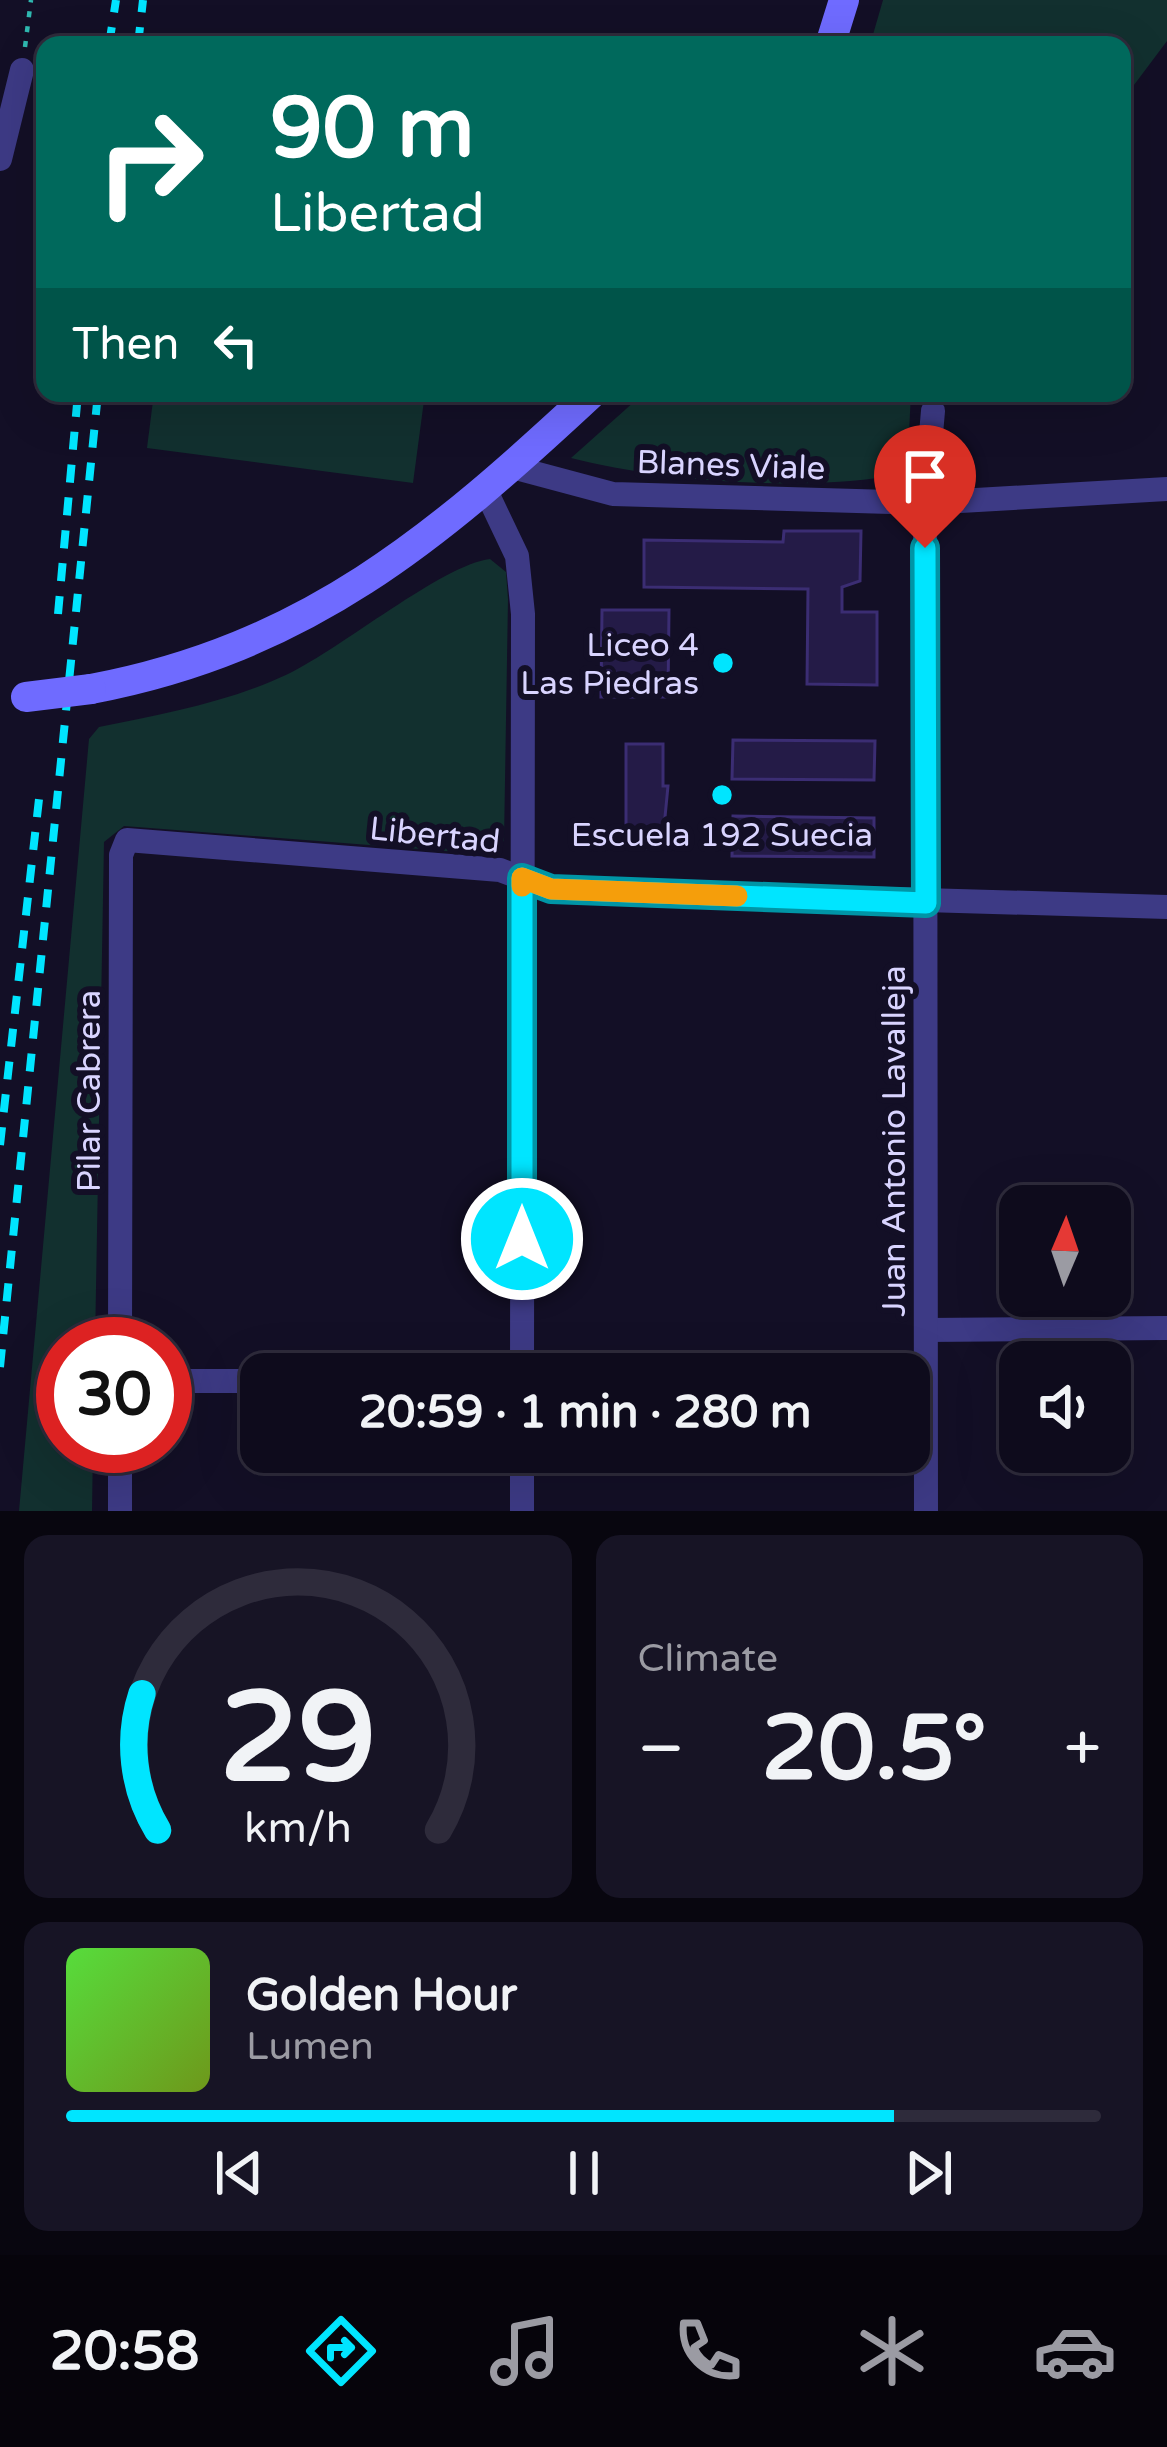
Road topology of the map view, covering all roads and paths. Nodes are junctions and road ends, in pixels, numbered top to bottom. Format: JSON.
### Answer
{"nodes":[{"id":1,"x":31,"y":0,"type":"edge"},
{"id":2,"x":844,"y":0,"type":"edge"},
{"id":3,"x":833,"y":36,"type":"edge"},
{"id":4,"x":22,"y":70,"type":"joint"},
{"id":5,"x":0,"y":159,"type":"edge"},
{"id":6,"x":582,"y":402,"type":"edge"},
{"id":7,"x":933,"y":411,"type":"dead end"},
{"id":8,"x":512,"y":467,"type":"junction"},
{"id":9,"x":1167,"y":489,"type":"edge"},
{"id":10,"x":486,"y":491,"type":"junction"},
{"id":11,"x":925,"y":503,"type":"junction"},
{"id":12,"x":13,"y":698,"type":"edge"},
{"id":13,"x":127,"y":840,"type":"joint"},
{"id":14,"x":522,"y":878,"type":"junction"},
{"id":15,"x":926,"y":903,"type":"junction"},
{"id":16,"x":1167,"y":907,"type":"edge"},
{"id":17,"x":120,"y":1317,"type":"edge"},
{"id":18,"x":1167,"y":1328,"type":"edge"},
{"id":19,"x":926,"y":1330,"type":"junction"},
{"id":20,"x":522,"y":1353,"type":"edge"},
{"id":21,"x":192,"y":1381,"type":"edge"},
{"id":22,"x":240,"y":1382,"type":"edge"},
{"id":23,"x":120,"y":1473,"type":"edge"},
{"id":24,"x":522,"y":1473,"type":"edge"},
{"id":25,"x":120,"y":1511,"type":"edge"},
{"id":26,"x":522,"y":1511,"type":"edge"},
{"id":27,"x":926,"y":1511,"type":"edge"}],
"edges":[{"from":1,"to":4,"type":"path"},
{"from":2,"to":3,"type":"street"},
{"from":4,"to":5,"type":"street"},
{"from":6,"to":8,"type":"street"},
{"from":7,"to":11,"type":"street","name":"Juan Antonio Lavalleja"},
{"from":8,"to":10,"type":"street"},
{"from":8,"to":11,"type":"street","name":"Blanes Viale"},
{"from":9,"to":11,"type":"street","name":"Blanes Viale"},
{"from":10,"to":12,"type":"street","bridge":true},
{"from":10,"to":14,"type":"street"},
{"from":11,"to":15,"type":"street","name":"Juan Antonio Lavalleja"},
{"from":13,"to":14,"type":"street","name":"Libertad"},
{"from":13,"to":17,"type":"street","name":"Pilar Cabrera"},
{"from":14,"to":15,"type":"street","name":"Libertad"},
{"from":14,"to":20,"type":"street"},
{"from":15,"to":16,"type":"street","name":"Libertad"},
{"from":15,"to":19,"type":"street","name":"Juan Antonio Lavalleja"},
{"from":18,"to":19,"type":"street"},
{"from":19,"to":27,"type":"street","name":"Juan Antonio Lavalleja"},
{"from":21,"to":22,"type":"street"},
{"from":23,"to":25,"type":"street"},
{"from":24,"to":26,"type":"street"}]}
